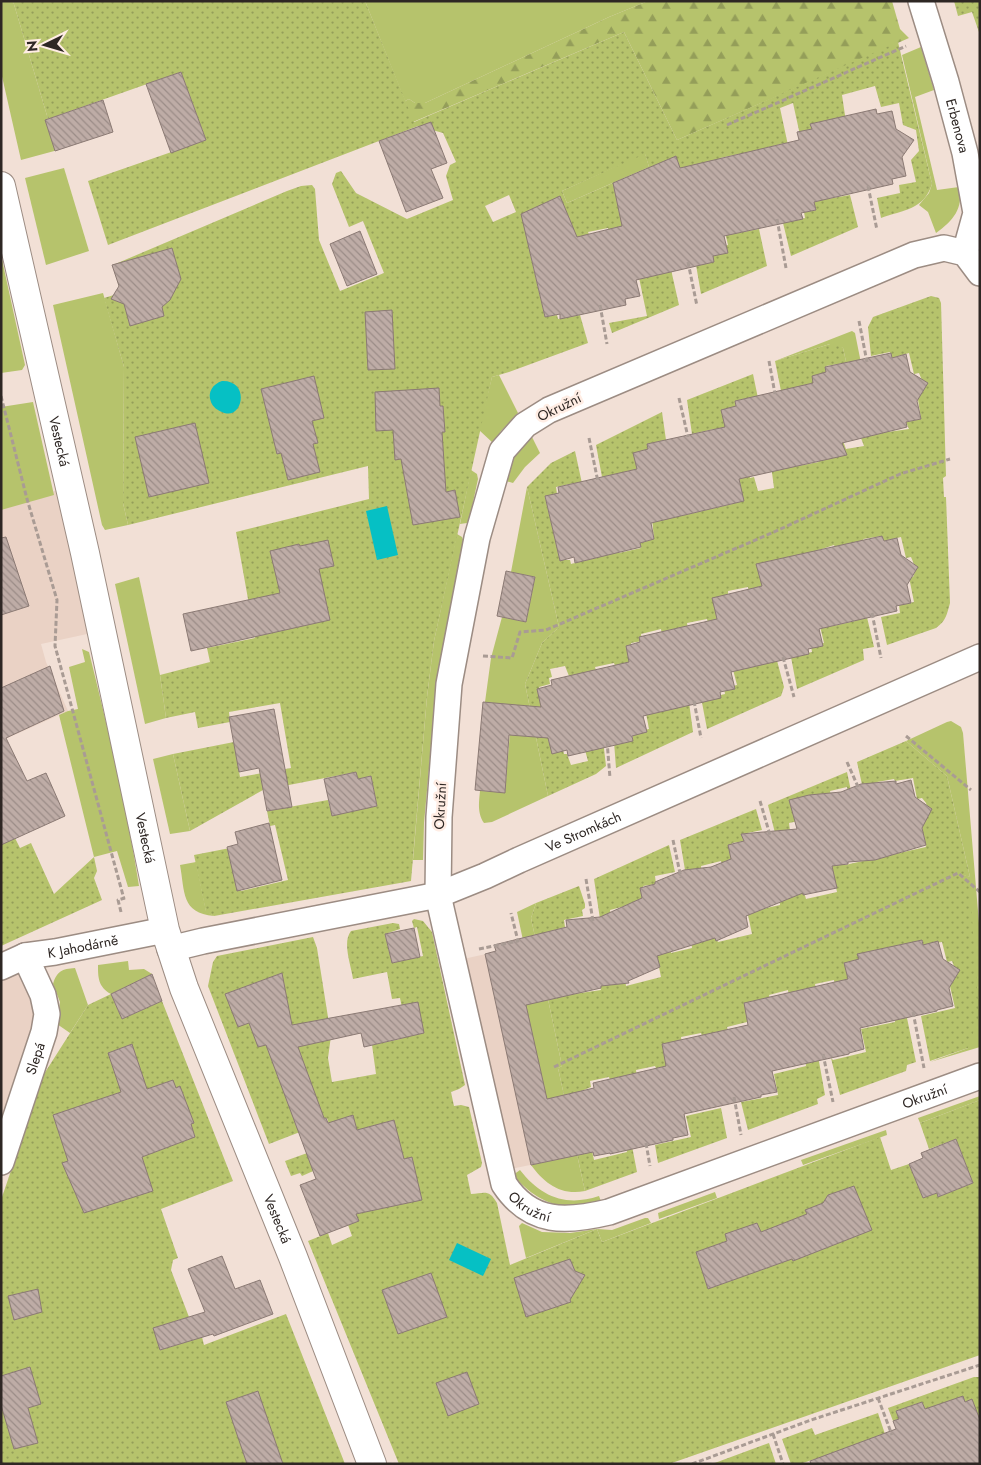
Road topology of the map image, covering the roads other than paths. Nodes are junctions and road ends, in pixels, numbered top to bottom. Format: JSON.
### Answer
{"nodes":[{"id":1,"x":921,"y":1,"type":"edge"},
{"id":2,"x":1,"y":186,"type":"edge"},
{"id":3,"x":965,"y":252,"type":"junction"},
{"id":4,"x":980,"y":273,"type":"edge"},
{"id":5,"x":980,"y":657,"type":"edge"},
{"id":6,"x":438,"y":895,"type":"junction"},
{"id":7,"x":168,"y":939,"type":"junction"},
{"id":8,"x":25,"y":956,"type":"junction"},
{"id":9,"x":1,"y":967,"type":"edge"},
{"id":10,"x":980,"y":1076,"type":"edge"},
{"id":11,"x":1,"y":1162,"type":"edge"},
{"id":12,"x":372,"y":1464,"type":"edge"}],
"edges":[{"from":1,"to":3,"type":"street","name":"Erbenova"},
{"from":2,"to":7,"type":"street","name":"Vestecká"},
{"from":3,"to":4,"type":"street"},
{"from":3,"to":6,"type":"street","name":"Okružní"},
{"from":5,"to":6,"type":"street","name":"Ve Stromkách"},
{"from":6,"to":7,"type":"street","name":"Ve Stromkách"},
{"from":6,"to":10,"type":"street","name":"Okružní"},
{"from":7,"to":8,"type":"street","name":"K Jahodárně"},
{"from":7,"to":12,"type":"street","name":"Vestecká"},
{"from":8,"to":9,"type":"street","name":"K Jahodárně"},
{"from":8,"to":11,"type":"street","name":"Slepá"}]}
